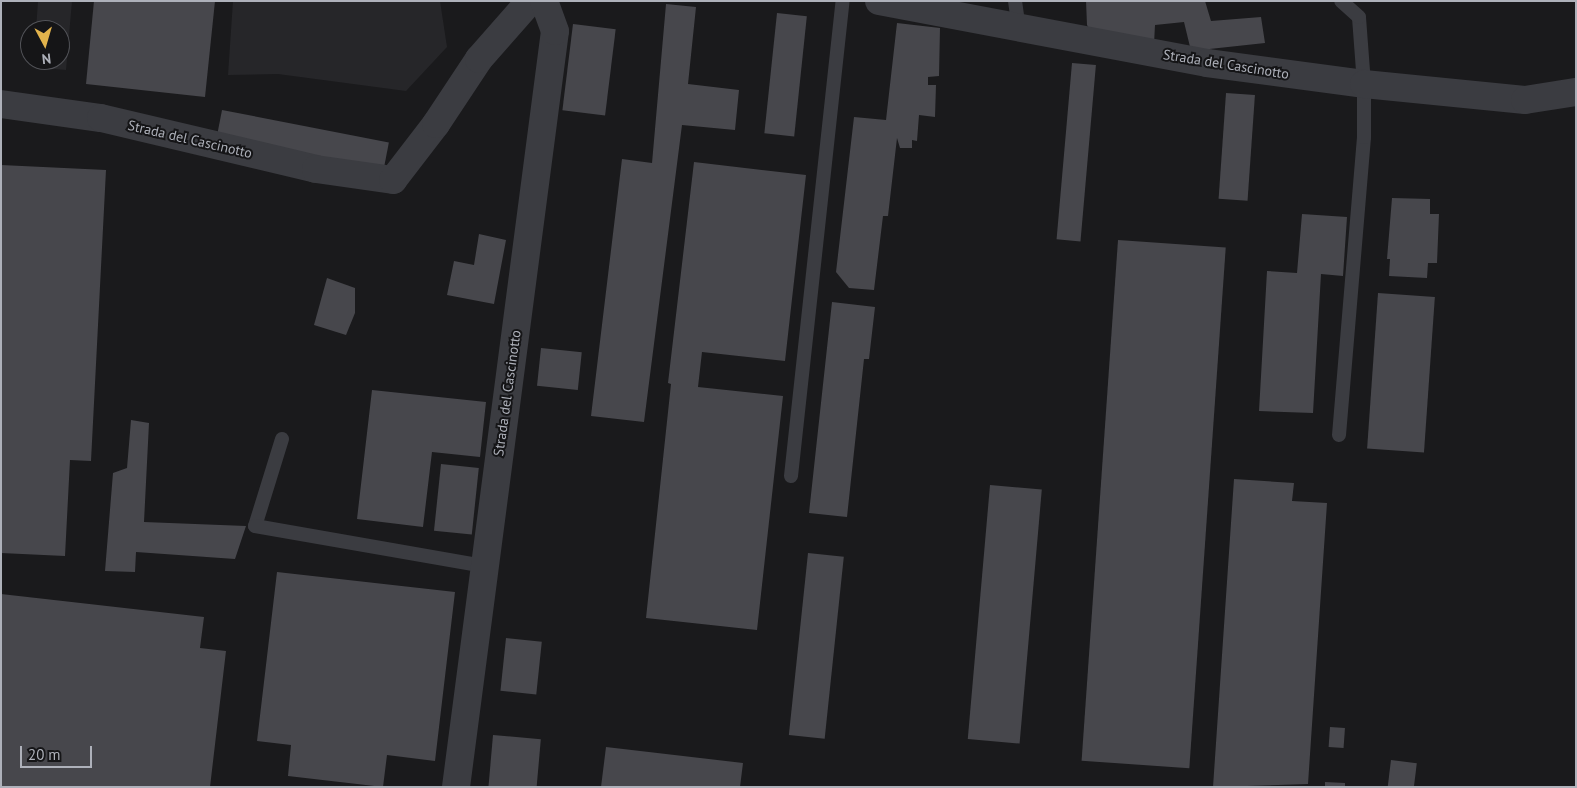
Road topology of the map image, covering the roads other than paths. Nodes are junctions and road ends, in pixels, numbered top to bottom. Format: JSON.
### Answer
{"nodes":[{"id":1,"x":530,"y":1,"type":"edge"},
{"id":2,"x":544,"y":1,"type":"edge"},
{"id":3,"x":843,"y":1,"type":"edge"},
{"id":4,"x":880,"y":1,"type":"edge"},
{"id":5,"x":1014,"y":1,"type":"edge"},
{"id":6,"x":1341,"y":1,"type":"edge"},
{"id":7,"x":917,"y":4,"type":"edge"},
{"id":8,"x":1019,"y":29,"type":"junction"},
{"id":9,"x":1364,"y":84,"type":"junction"},
{"id":10,"x":1576,"y":92,"type":"edge"},
{"id":11,"x":1,"y":104,"type":"edge"},
{"id":12,"x":1339,"y":436,"type":"dead end"},
{"id":13,"x":282,"y":439,"type":"dead end"},
{"id":14,"x":791,"y":476,"type":"dead end"},
{"id":15,"x":485,"y":566,"type":"junction"},
{"id":16,"x":456,"y":787,"type":"edge"}],
"edges":[{"from":1,"to":11,"type":"street","name":"Strada del Cascinotto"},
{"from":2,"to":15,"type":"street","name":"Strada del Cascinotto"},
{"from":3,"to":14,"type":"lane"},
{"from":4,"to":7,"type":"street","name":"Strada del Cascinotto"},
{"from":5,"to":8,"type":"lane"},
{"from":6,"to":9,"type":"lane"},
{"from":7,"to":8,"type":"street","name":"Strada del Cascinotto"},
{"from":8,"to":9,"type":"street","name":"Strada del Cascinotto"},
{"from":9,"to":10,"type":"street","name":"Strada del Cascinotto"},
{"from":9,"to":12,"type":"lane"},
{"from":13,"to":15,"type":"lane"},
{"from":15,"to":16,"type":"street","name":"Strada del Cascinotto"}]}
